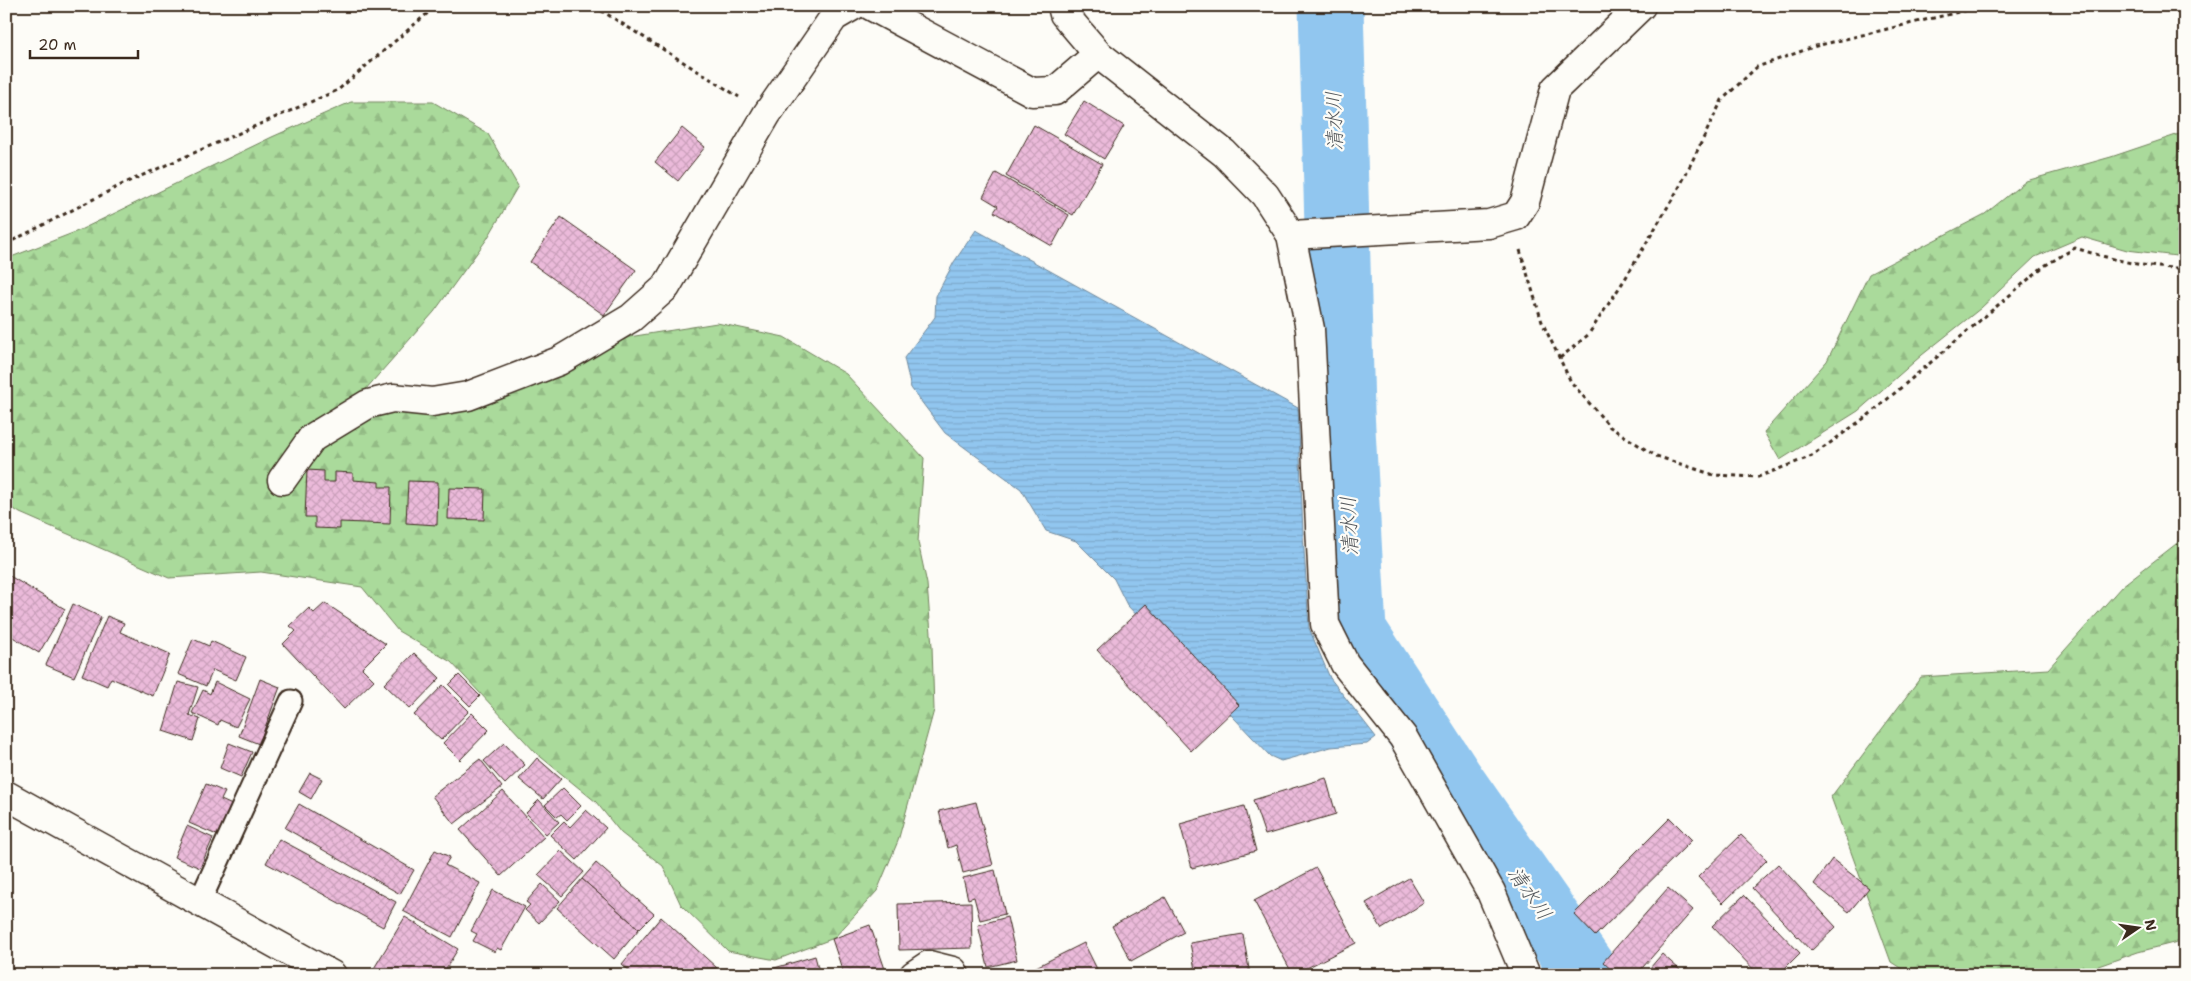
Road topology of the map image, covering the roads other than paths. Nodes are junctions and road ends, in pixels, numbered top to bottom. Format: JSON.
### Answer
{"nodes":[{"id":1,"x":853,"y":6,"type":"edge"},
{"id":2,"x":871,"y":6,"type":"edge"},
{"id":3,"x":1062,"y":6,"type":"edge"},
{"id":4,"x":1641,"y":6,"type":"edge"},
{"id":5,"x":1098,"y":54,"type":"junction"},
{"id":6,"x":1291,"y":235,"type":"junction"},
{"id":7,"x":282,"y":480,"type":"dead end"},
{"id":8,"x":291,"y":701,"type":"dead end"},
{"id":9,"x":6,"y":796,"type":"edge"},
{"id":10,"x":200,"y":901,"type":"junction"},
{"id":11,"x":332,"y":975,"type":"edge"},
{"id":12,"x":914,"y":975,"type":"edge"},
{"id":13,"x":955,"y":975,"type":"edge"},
{"id":14,"x":1526,"y":975,"type":"edge"}],
"edges":[{"from":1,"to":7,"type":"street"},
{"from":2,"to":5,"type":"street"},
{"from":3,"to":5,"type":"street"},
{"from":4,"to":6,"type":"street"},
{"from":5,"to":6,"type":"street"},
{"from":6,"to":14,"type":"street"},
{"from":8,"to":10,"type":"lane"},
{"from":9,"to":10,"type":"street"},
{"from":10,"to":11,"type":"street"},
{"from":12,"to":13,"type":"street"}]}
